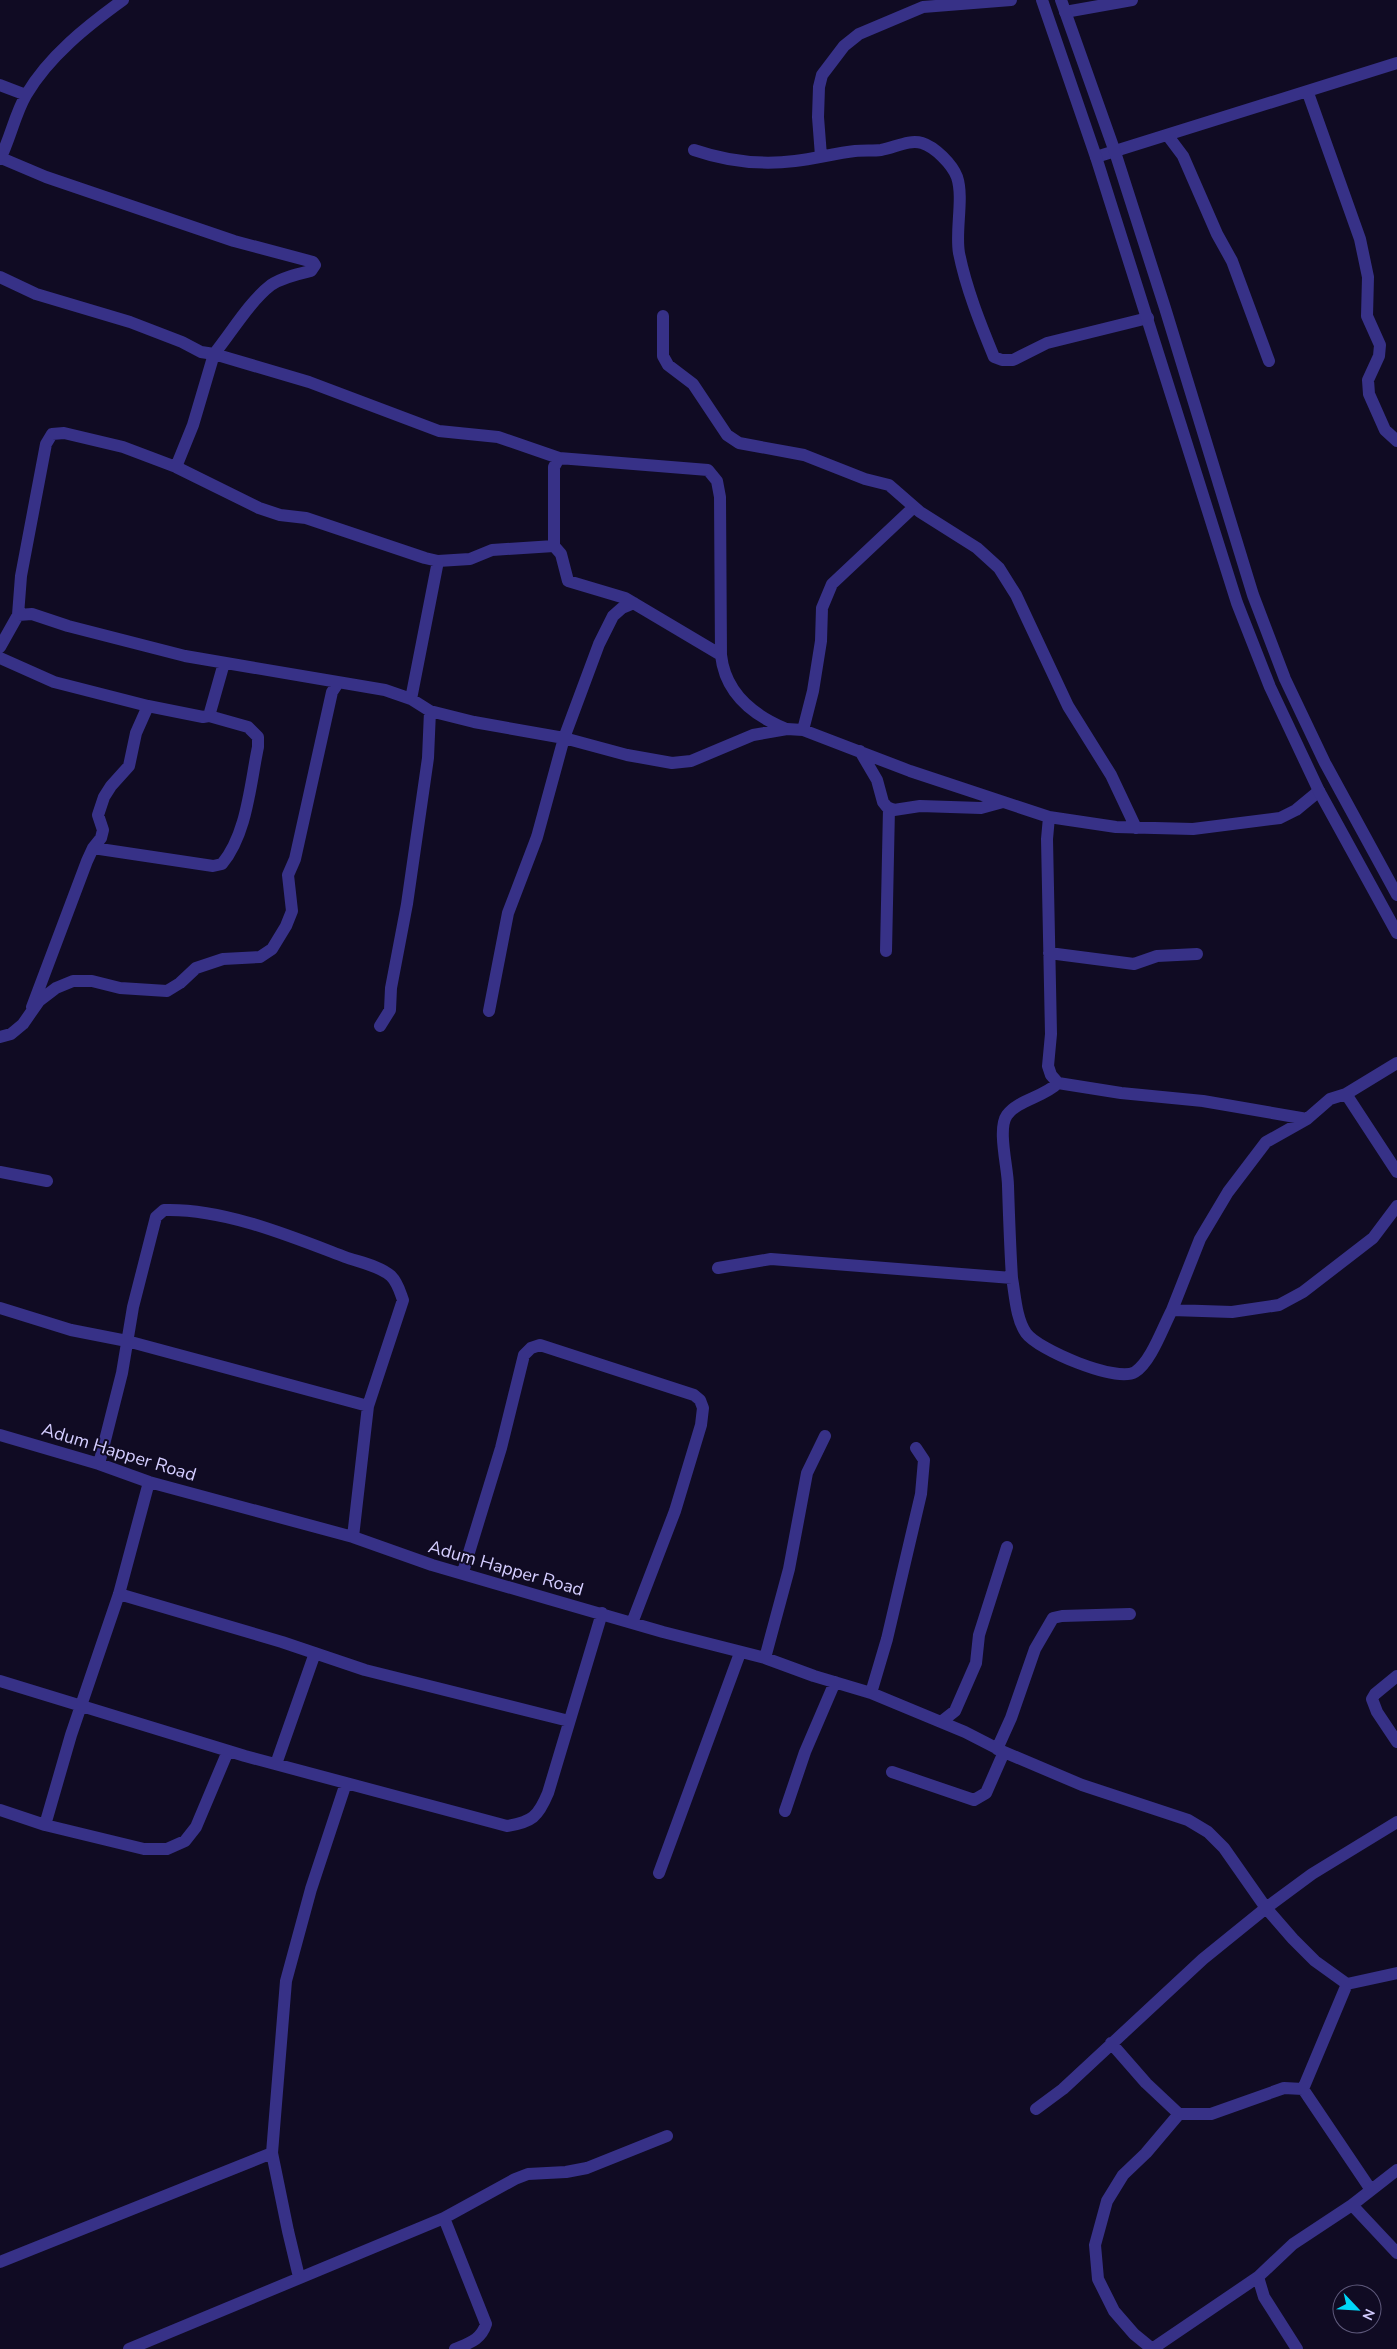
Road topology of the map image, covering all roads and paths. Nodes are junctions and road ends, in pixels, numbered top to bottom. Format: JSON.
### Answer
{"nodes":[{"id":1,"x":123,"y":0,"type":"edge"},
{"id":2,"x":1011,"y":0,"type":"edge"},
{"id":3,"x":1042,"y":0,"type":"edge"},
{"id":4,"x":1132,"y":0,"type":"edge"},
{"id":5,"x":1063,"y":6,"type":"edge"},
{"id":6,"x":1397,"y":64,"type":"edge"},
{"id":7,"x":0,"y":85,"type":"edge"},
{"id":8,"x":1308,"y":93,"type":"junction"},
{"id":9,"x":26,"y":96,"type":"junction"},
{"id":10,"x":1168,"y":136,"type":"junction"},
{"id":11,"x":694,"y":150,"type":"dead end"},
{"id":12,"x":1115,"y":152,"type":"junction"},
{"id":13,"x":821,"y":156,"type":"junction"},
{"id":14,"x":1096,"y":157,"type":"junction"},
{"id":15,"x":0,"y":159,"type":"edge"},
{"id":16,"x":0,"y":276,"type":"edge"},
{"id":17,"x":663,"y":316,"type":"dead end"},
{"id":18,"x":1148,"y":318,"type":"junction"},
{"id":19,"x":214,"y":354,"type":"junction"},
{"id":20,"x":1268,"y":361,"type":"dead end"},
{"id":21,"x":1397,"y":441,"type":"edge"},
{"id":22,"x":559,"y":458,"type":"junction"},
{"id":23,"x":176,"y":466,"type":"junction"},
{"id":24,"x":914,"y":507,"type":"junction"},
{"id":25,"x":554,"y":546,"type":"junction"},
{"id":26,"x":438,"y":561,"type":"junction"},
{"id":27,"x":634,"y":603,"type":"junction"},
{"id":28,"x":18,"y":615,"type":"junction"},
{"id":29,"x":0,"y":647,"type":"edge"},
{"id":30,"x":721,"y":655,"type":"junction"},
{"id":31,"x":0,"y":658,"type":"edge"},
{"id":32,"x":224,"y":663,"type":"junction"},
{"id":33,"x":338,"y":683,"type":"junction"},
{"id":34,"x":411,"y":699,"type":"junction"},
{"id":35,"x":148,"y":706,"type":"junction"},
{"id":36,"x":430,"y":710,"type":"junction"},
{"id":37,"x":209,"y":716,"type":"junction"},
{"id":38,"x":787,"y":729,"type":"junction"},
{"id":39,"x":803,"y":730,"type":"junction"},
{"id":40,"x":564,"y":738,"type":"junction"},
{"id":41,"x":860,"y":751,"type":"junction"},
{"id":42,"x":1319,"y":791,"type":"junction"},
{"id":43,"x":1003,"y":802,"type":"junction"},
{"id":44,"x":889,"y":808,"type":"junction"},
{"id":45,"x":1049,"y":817,"type":"junction"},
{"id":46,"x":1136,"y":828,"type":"junction"},
{"id":47,"x":93,"y":848,"type":"junction"},
{"id":48,"x":1397,"y":895,"type":"edge"},
{"id":49,"x":1397,"y":933,"type":"edge"},
{"id":50,"x":886,"y":951,"type":"dead end"},
{"id":51,"x":1049,"y":953,"type":"junction"},
{"id":52,"x":1197,"y":954,"type":"dead end"},
{"id":53,"x":31,"y":1010,"type":"junction"},
{"id":54,"x":489,"y":1011,"type":"dead end"},
{"id":55,"x":380,"y":1026,"type":"dead end"},
{"id":56,"x":0,"y":1037,"type":"edge"},
{"id":57,"x":1397,"y":1063,"type":"edge"},
{"id":58,"x":1058,"y":1082,"type":"junction"},
{"id":59,"x":1346,"y":1094,"type":"junction"},
{"id":60,"x":1307,"y":1119,"type":"junction"},
{"id":61,"x":0,"y":1172,"type":"edge"},
{"id":62,"x":1397,"y":1172,"type":"edge"},
{"id":63,"x":47,"y":1181,"type":"dead end"},
{"id":64,"x":1397,"y":1206,"type":"edge"},
{"id":65,"x":718,"y":1268,"type":"dead end"},
{"id":66,"x":1012,"y":1278,"type":"junction"},
{"id":67,"x":0,"y":1308,"type":"edge"},
{"id":68,"x":1172,"y":1310,"type":"junction"},
{"id":69,"x":127,"y":1341,"type":"junction"},
{"id":70,"x":368,"y":1406,"type":"junction"},
{"id":71,"x":0,"y":1435,"type":"edge"},
{"id":72,"x":825,"y":1436,"type":"dead end"},
{"id":73,"x":916,"y":1448,"type":"dead end"},
{"id":74,"x":99,"y":1464,"type":"junction"},
{"id":75,"x":150,"y":1482,"type":"junction"},
{"id":76,"x":353,"y":1537,"type":"junction"},
{"id":77,"x":1007,"y":1547,"type":"dead end"},
{"id":78,"x":463,"y":1572,"type":"junction"},
{"id":79,"x":119,"y":1594,"type":"junction"},
{"id":80,"x":602,"y":1613,"type":"junction"},
{"id":81,"x":1130,"y":1614,"type":"dead end"},
{"id":82,"x":632,"y":1623,"type":"junction"},
{"id":83,"x":315,"y":1653,"type":"junction"},
{"id":84,"x":740,"y":1653,"type":"junction"},
{"id":85,"x":765,"y":1658,"type":"junction"},
{"id":86,"x":1397,"y":1676,"type":"edge"},
{"id":87,"x":0,"y":1680,"type":"edge"},
{"id":88,"x":835,"y":1682,"type":"junction"},
{"id":89,"x":871,"y":1693,"type":"junction"},
{"id":90,"x":81,"y":1706,"type":"junction"},
{"id":91,"x":569,"y":1721,"type":"junction"},
{"id":92,"x":941,"y":1722,"type":"junction"},
{"id":93,"x":1397,"y":1742,"type":"edge"},
{"id":94,"x":1001,"y":1750,"type":"junction"},
{"id":95,"x":228,"y":1751,"type":"junction"},
{"id":96,"x":276,"y":1764,"type":"junction"},
{"id":97,"x":892,"y":1772,"type":"dead end"},
{"id":98,"x":346,"y":1783,"type":"junction"},
{"id":99,"x":0,"y":1810,"type":"edge"},
{"id":100,"x":785,"y":1811,"type":"dead end"},
{"id":101,"x":1397,"y":1822,"type":"edge"},
{"id":102,"x":45,"y":1825,"type":"junction"},
{"id":103,"x":659,"y":1873,"type":"dead end"},
{"id":104,"x":1266,"y":1908,"type":"junction"},
{"id":105,"x":1397,"y":1973,"type":"edge"},
{"id":106,"x":1347,"y":1984,"type":"junction"},
{"id":107,"x":1111,"y":2043,"type":"junction"},
{"id":108,"x":1303,"y":2089,"type":"junction"},
{"id":109,"x":1036,"y":2109,"type":"dead end"},
{"id":110,"x":1179,"y":2114,"type":"junction"},
{"id":111,"x":667,"y":2136,"type":"dead end"},
{"id":112,"x":272,"y":2153,"type":"junction"},
{"id":113,"x":1397,"y":2170,"type":"edge"},
{"id":114,"x":1371,"y":2190,"type":"junction"},
{"id":115,"x":1352,"y":2205,"type":"junction"},
{"id":116,"x":444,"y":2218,"type":"junction"},
{"id":117,"x":1397,"y":2253,"type":"edge"},
{"id":118,"x":0,"y":2262,"type":"edge"},
{"id":119,"x":300,"y":2277,"type":"junction"},
{"id":120,"x":1258,"y":2277,"type":"junction"},
{"id":121,"x":151,"y":2345,"type":"edge"},
{"id":122,"x":1151,"y":2348,"type":"edge"},
{"id":123,"x":129,"y":2349,"type":"edge"},
{"id":124,"x":455,"y":2349,"type":"edge"},
{"id":125,"x":1297,"y":2349,"type":"edge"}],
"edges":[{"from":1,"to":9,"type":"street"},
{"from":2,"to":13,"type":"street"},
{"from":3,"to":14,"type":"street"},
{"from":4,"to":5,"type":"street"},
{"from":5,"to":12,"type":"street"},
{"from":6,"to":8,"type":"street"},
{"from":7,"to":9,"type":"street"},
{"from":8,"to":10,"type":"street"},
{"from":8,"to":21,"type":"street"},
{"from":9,"to":15,"type":"street"},
{"from":10,"to":12,"type":"street"},
{"from":10,"to":20,"type":"street"},
{"from":11,"to":13,"type":"street"},
{"from":12,"to":14,"type":"street"},
{"from":12,"to":48,"type":"street"},
{"from":13,"to":18,"type":"street"},
{"from":14,"to":18,"type":"street"},
{"from":15,"to":19,"type":"street"},
{"from":16,"to":19,"type":"street"},
{"from":17,"to":24,"type":"street"},
{"from":18,"to":42,"type":"street"},
{"from":19,"to":22,"type":"street"},
{"from":19,"to":23,"type":"street"},
{"from":22,"to":25,"type":"street"},
{"from":22,"to":30,"type":"street"},
{"from":23,"to":26,"type":"street"},
{"from":23,"to":28,"type":"street"},
{"from":24,"to":39,"type":"street"},
{"from":24,"to":46,"type":"street"},
{"from":25,"to":26,"type":"street"},
{"from":25,"to":27,"type":"street"},
{"from":26,"to":34,"type":"street"},
{"from":27,"to":30,"type":"street"},
{"from":27,"to":40,"type":"street"},
{"from":28,"to":29,"type":"street"},
{"from":28,"to":32,"type":"street"},
{"from":30,"to":38,"type":"street"},
{"from":31,"to":35,"type":"street"},
{"from":32,"to":33,"type":"street"},
{"from":32,"to":37,"type":"street"},
{"from":33,"to":34,"type":"street"},
{"from":33,"to":53,"type":"street"},
{"from":34,"to":36,"type":"street"},
{"from":35,"to":37,"type":"street"},
{"from":35,"to":47,"type":"street"},
{"from":36,"to":40,"type":"street"},
{"from":36,"to":55,"type":"street"},
{"from":37,"to":47,"type":"street"},
{"from":38,"to":39,"type":"street"},
{"from":38,"to":40,"type":"street"},
{"from":39,"to":41,"type":"street"},
{"from":40,"to":54,"type":"street"},
{"from":41,"to":43,"type":"street"},
{"from":41,"to":44,"type":"street"},
{"from":42,"to":46,"type":"street"},
{"from":42,"to":49,"type":"street"},
{"from":43,"to":44,"type":"street"},
{"from":43,"to":45,"type":"street"},
{"from":44,"to":50,"type":"street"},
{"from":45,"to":46,"type":"street"},
{"from":45,"to":51,"type":"street"},
{"from":47,"to":53,"type":"street"},
{"from":51,"to":52,"type":"street"},
{"from":51,"to":58,"type":"street"},
{"from":53,"to":56,"type":"street"},
{"from":57,"to":59,"type":"street"},
{"from":58,"to":60,"type":"street"},
{"from":58,"to":66,"type":"street"},
{"from":59,"to":60,"type":"street"},
{"from":59,"to":62,"type":"street"},
{"from":60,"to":68,"type":"street"},
{"from":61,"to":63,"type":"street"},
{"from":64,"to":68,"type":"street"},
{"from":65,"to":66,"type":"street"},
{"from":66,"to":68,"type":"street"},
{"from":67,"to":69,"type":"street"},
{"from":69,"to":70,"type":"street"},
{"from":69,"to":70,"type":"street"},
{"from":69,"to":74,"type":"street"},
{"from":70,"to":76,"type":"street"},
{"from":71,"to":74,"type":"street","name":"Adum Happer Road"},
{"from":72,"to":85,"type":"street"},
{"from":73,"to":89,"type":"street"},
{"from":74,"to":75,"type":"street","name":"Adum Happer Road"},
{"from":75,"to":76,"type":"street","name":"Adum Happer Road"},
{"from":75,"to":79,"type":"street"},
{"from":76,"to":78,"type":"street","name":"Adum Happer Road"},
{"from":77,"to":92,"type":"street"},
{"from":78,"to":80,"type":"street","name":"Adum Happer Road"},
{"from":78,"to":82,"type":"street"},
{"from":79,"to":83,"type":"street"},
{"from":79,"to":90,"type":"street"},
{"from":80,"to":82,"type":"street","name":"Adum Happer Road"},
{"from":80,"to":91,"type":"street"},
{"from":81,"to":94,"type":"street"},
{"from":82,"to":84,"type":"street","name":"Adum Happer Road"},
{"from":83,"to":91,"type":"street"},
{"from":83,"to":96,"type":"street"},
{"from":84,"to":85,"type":"street","name":"Adum Happer Road"},
{"from":84,"to":103,"type":"street"},
{"from":85,"to":88,"type":"street","name":"Adum Happer Road"},
{"from":86,"to":93,"type":"street"},
{"from":87,"to":90,"type":"street"},
{"from":88,"to":89,"type":"street","name":"Adum Happer Road"},
{"from":88,"to":100,"type":"street"},
{"from":89,"to":92,"type":"street","name":"Adum Happer Road"},
{"from":90,"to":95,"type":"street"},
{"from":90,"to":102,"type":"street"},
{"from":91,"to":98,"type":"street"},
{"from":92,"to":94,"type":"street","name":"Adum Happer Road"},
{"from":94,"to":97,"type":"street"},
{"from":94,"to":104,"type":"street","name":"Adum Happer Road"},
{"from":95,"to":96,"type":"street"},
{"from":95,"to":102,"type":"street"},
{"from":96,"to":98,"type":"street"},
{"from":98,"to":112,"type":"street"},
{"from":99,"to":102,"type":"street"},
{"from":101,"to":104,"type":"street"},
{"from":104,"to":106,"type":"street","name":"Adum Happer Road"},
{"from":104,"to":107,"type":"street"},
{"from":105,"to":106,"type":"street"},
{"from":106,"to":108,"type":"street"},
{"from":107,"to":109,"type":"street"},
{"from":107,"to":110,"type":"street"},
{"from":108,"to":110,"type":"street"},
{"from":108,"to":114,"type":"street"},
{"from":110,"to":122,"type":"street"},
{"from":111,"to":116,"type":"street"},
{"from":112,"to":118,"type":"street"},
{"from":112,"to":119,"type":"street"},
{"from":113,"to":114,"type":"street"},
{"from":114,"to":115,"type":"street"},
{"from":115,"to":117,"type":"street"},
{"from":115,"to":120,"type":"street"},
{"from":116,"to":119,"type":"street"},
{"from":116,"to":124,"type":"street"},
{"from":119,"to":121,"type":"street"},
{"from":120,"to":122,"type":"street"},
{"from":120,"to":125,"type":"street"},
{"from":121,"to":123,"type":"street"}]}
